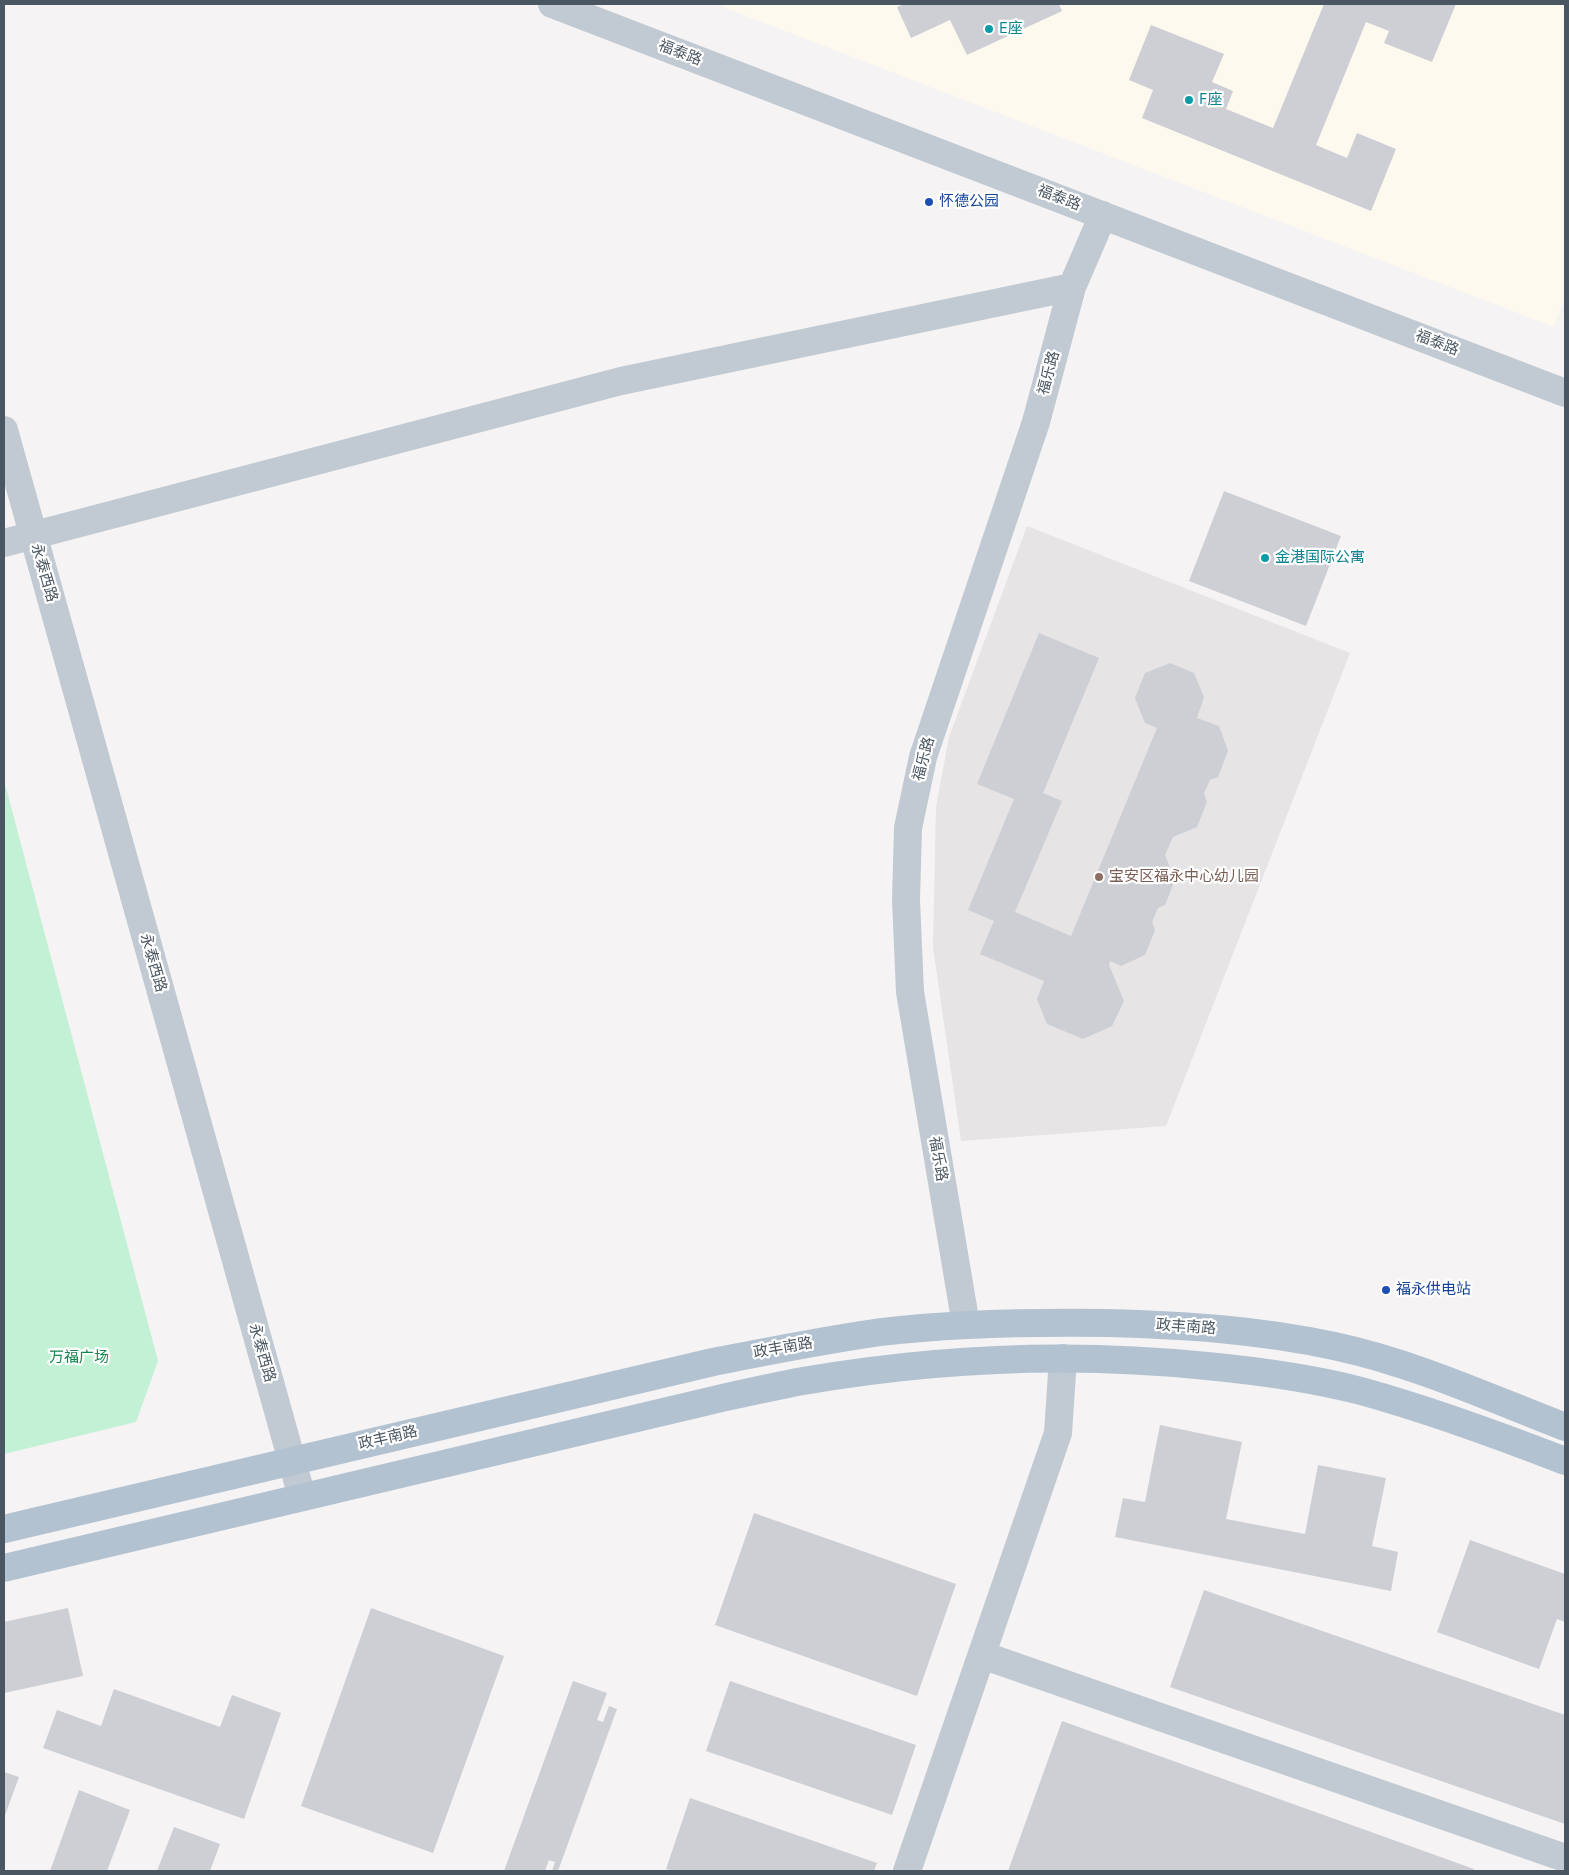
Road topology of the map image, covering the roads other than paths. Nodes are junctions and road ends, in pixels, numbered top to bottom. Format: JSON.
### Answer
{"nodes":[{"id":1,"x":552,"y":4,"type":"edge"},
{"id":2,"x":1103,"y":215,"type":"junction"},
{"id":3,"x":1072,"y":287,"type":"junction"},
{"id":4,"x":1565,"y":393,"type":"edge"},
{"id":5,"x":4,"y":430,"type":"edge"},
{"id":6,"x":33,"y":536,"type":"junction"},
{"id":7,"x":4,"y":543,"type":"edge"},
{"id":8,"x":966,"y":1325,"type":"junction"},
{"id":9,"x":1062,"y":1358,"type":"junction"},
{"id":10,"x":1565,"y":1427,"type":"edge"},
{"id":11,"x":292,"y":1461,"type":"junction"},
{"id":12,"x":1565,"y":1461,"type":"edge"},
{"id":13,"x":302,"y":1497,"type":"junction"},
{"id":14,"x":4,"y":1529,"type":"edge"},
{"id":15,"x":4,"y":1568,"type":"edge"},
{"id":16,"x":982,"y":1655,"type":"junction"},
{"id":17,"x":1565,"y":1858,"type":"edge"},
{"id":18,"x":907,"y":1871,"type":"edge"}],
"edges":[{"from":1,"to":2,"type":"street","name":"福泰路"},
{"from":2,"to":3,"type":"street","name":"福乐路"},
{"from":2,"to":4,"type":"street","name":"福泰路"},
{"from":3,"to":6,"type":"street"},
{"from":3,"to":8,"type":"street","name":"福乐路"},
{"from":5,"to":6,"type":"street","name":"永泰西路"},
{"from":6,"to":7,"type":"street"},
{"from":6,"to":11,"type":"street","name":"永泰西路"},
{"from":8,"to":10,"type":"main road","name":"政丰南路"},
{"from":8,"to":11,"type":"main road","name":"政丰南路"},
{"from":9,"to":12,"type":"main road"},
{"from":9,"to":13,"type":"main road"},
{"from":9,"to":16,"type":"street"},
{"from":11,"to":13,"type":"street","name":"永泰西路"},
{"from":11,"to":14,"type":"main road","name":"政丰南路"},
{"from":13,"to":15,"type":"main road"},
{"from":16,"to":17,"type":"street"},
{"from":16,"to":18,"type":"street"}]}
